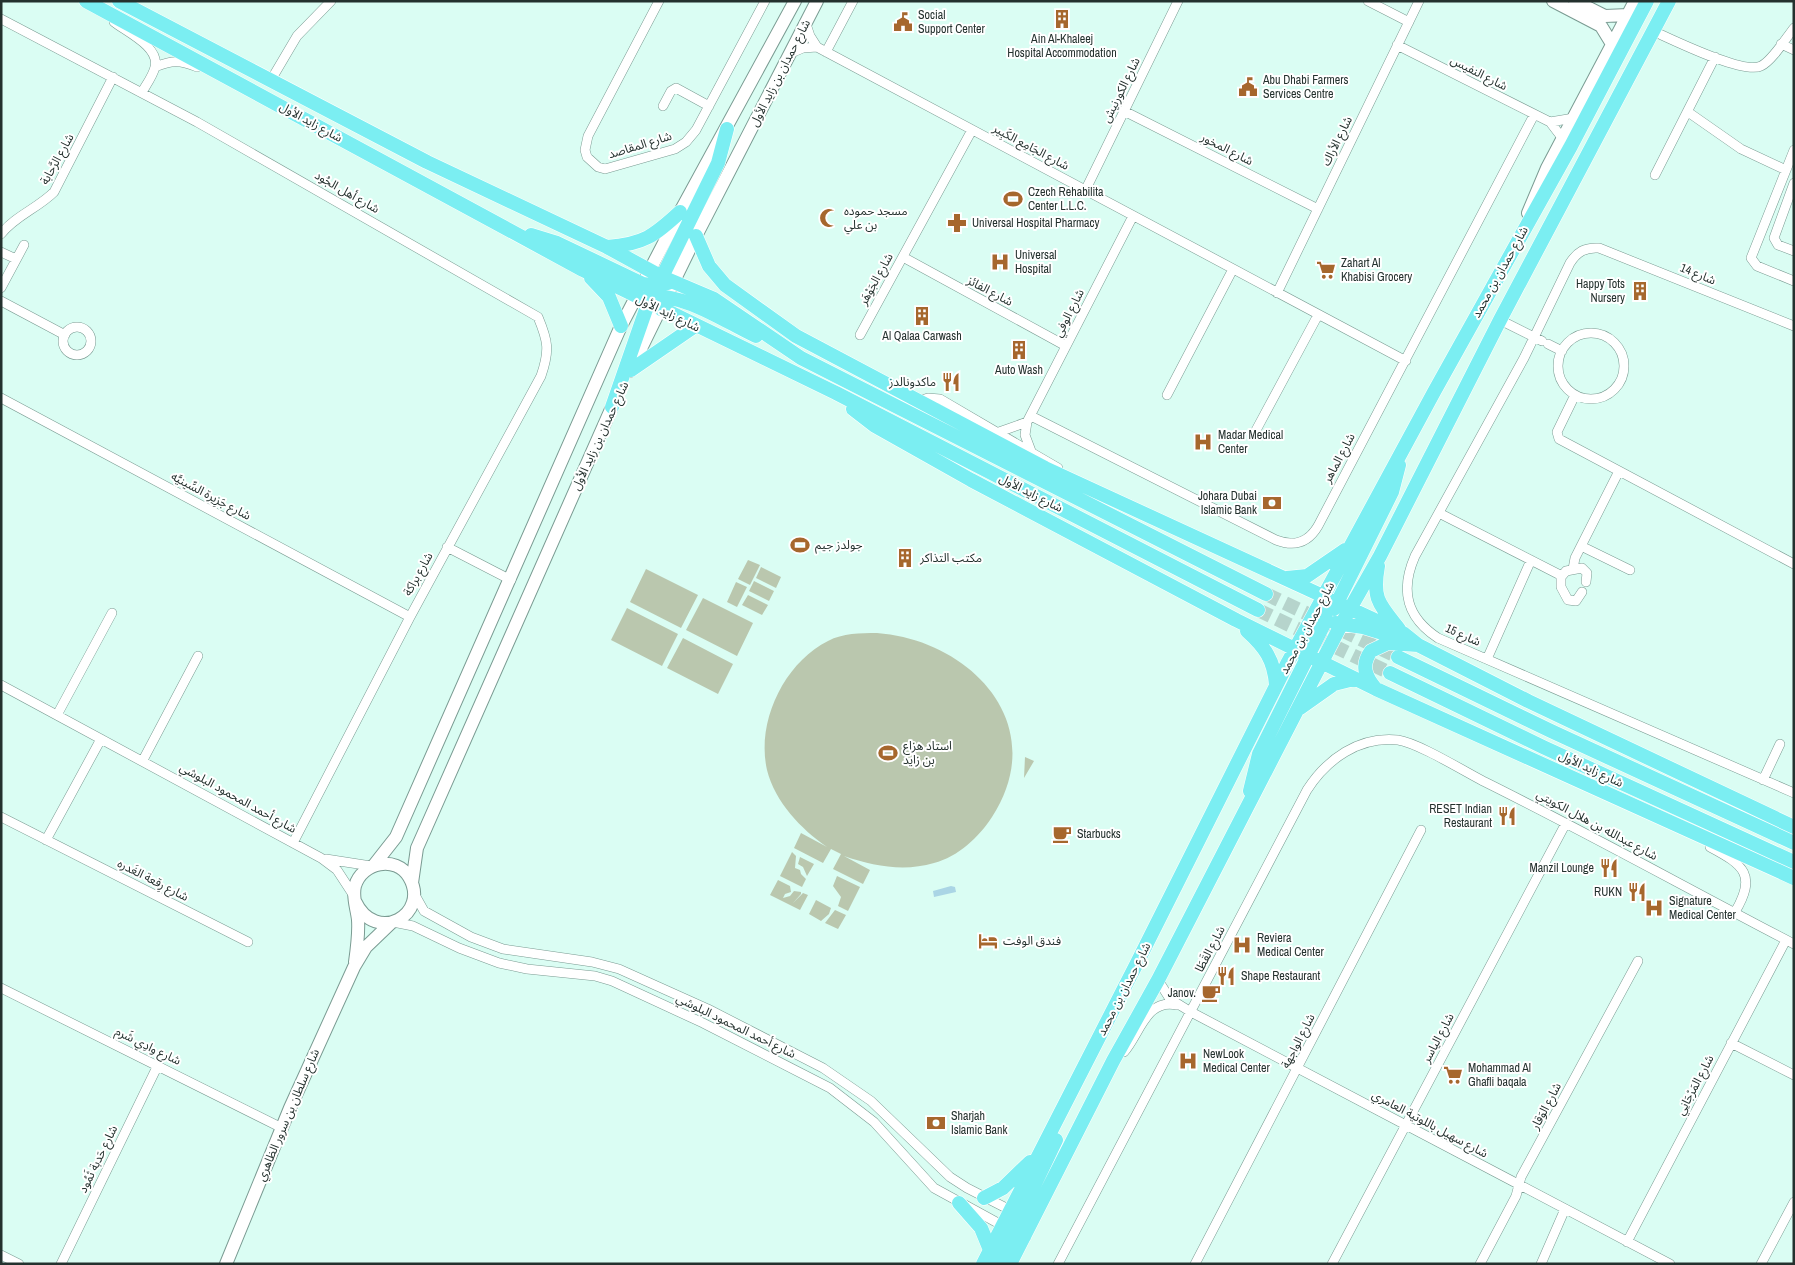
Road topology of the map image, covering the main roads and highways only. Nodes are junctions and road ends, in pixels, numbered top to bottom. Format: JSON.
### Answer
{"nodes":[{"id":1,"x":86,"y":1,"type":"edge"},
{"id":2,"x":119,"y":1,"type":"edge"},
{"id":3,"x":796,"y":1,"type":"edge"},
{"id":4,"x":818,"y":1,"type":"edge"},
{"id":5,"x":1553,"y":1,"type":"edge"},
{"id":6,"x":1575,"y":1,"type":"edge"},
{"id":7,"x":1635,"y":1,"type":"edge"},
{"id":8,"x":1647,"y":1,"type":"edge"},
{"id":9,"x":1669,"y":1,"type":"edge"},
{"id":10,"x":1628,"y":14,"type":"junction"},
{"id":11,"x":1612,"y":44,"type":"junction"},
{"id":12,"x":727,"y":129,"type":"junction"},
{"id":13,"x":680,"y":212,"type":"junction"},
{"id":14,"x":512,"y":231,"type":"junction"},
{"id":15,"x":696,"y":236,"type":"junction"},
{"id":16,"x":1519,"y":240,"type":"junction"},
{"id":17,"x":607,"y":247,"type":"junction"},
{"id":18,"x":583,"y":270,"type":"junction"},
{"id":19,"x":655,"y":290,"type":"junction"},
{"id":20,"x":714,"y":300,"type":"junction"},
{"id":21,"x":621,"y":326,"type":"junction"},
{"id":22,"x":695,"y":326,"type":"junction"},
{"id":23,"x":796,"y":336,"type":"junction"},
{"id":24,"x":801,"y":358,"type":"junction"},
{"id":25,"x":631,"y":370,"type":"junction"},
{"id":26,"x":836,"y":393,"type":"junction"},
{"id":27,"x":612,"y":406,"type":"junction"},
{"id":28,"x":1399,"y":457,"type":"junction"},
{"id":29,"x":1352,"y":545,"type":"junction"},
{"id":30,"x":1380,"y":556,"type":"junction"},
{"id":31,"x":1285,"y":578,"type":"junction"},
{"id":32,"x":1266,"y":594,"type":"tunnel mouth"},
{"id":33,"x":1323,"y":596,"type":"junction"},
{"id":34,"x":1336,"y":602,"type":"junction"},
{"id":35,"x":1350,"y":608,"type":"junction"},
{"id":36,"x":1258,"y":610,"type":"tunnel mouth"},
{"id":37,"x":1236,"y":620,"type":"junction"},
{"id":38,"x":1326,"y":623,"type":"junction"},
{"id":39,"x":1342,"y":623,"type":"junction"},
{"id":40,"x":1403,"y":633,"type":"junction"},
{"id":41,"x":1418,"y":645,"type":"junction"},
{"id":42,"x":1295,"y":649,"type":"junction"},
{"id":43,"x":1398,"y":657,"type":"tunnel mouth"},
{"id":44,"x":1315,"y":659,"type":"junction"},
{"id":45,"x":1390,"y":673,"type":"tunnel mouth"},
{"id":46,"x":1354,"y":679,"type":"junction"},
{"id":47,"x":1276,"y":685,"type":"junction"},
{"id":48,"x":1376,"y":689,"type":"junction"},
{"id":49,"x":1296,"y":712,"type":"junction"},
{"id":50,"x":1248,"y":804,"type":"junction"},
{"id":51,"x":1794,"y":826,"type":"edge"},
{"id":52,"x":1794,"y":842,"type":"edge"},
{"id":53,"x":1794,"y":862,"type":"edge"},
{"id":54,"x":373,"y":866,"type":"junction"},
{"id":55,"x":1794,"y":878,"type":"edge"},
{"id":56,"x":413,"y":889,"type":"junction"},
{"id":57,"x":354,"y":898,"type":"junction"},
{"id":58,"x":392,"y":923,"type":"junction"},
{"id":59,"x":354,"y":967,"type":"junction"},
{"id":60,"x":1069,"y":1095,"type":"junction"},
{"id":61,"x":1040,"y":1151,"type":"junction"},
{"id":62,"x":984,"y":1198,"type":"road end"},
{"id":63,"x":959,"y":1203,"type":"road end"},
{"id":64,"x":1021,"y":1216,"type":"junction"},
{"id":65,"x":1013,"y":1231,"type":"junction"},
{"id":66,"x":990,"y":1250,"type":"junction"},
{"id":67,"x":226,"y":1264,"type":"edge"},
{"id":68,"x":984,"y":1264,"type":"edge"},
{"id":69,"x":997,"y":1264,"type":"edge"},
{"id":70,"x":1010,"y":1264,"type":"edge"}],
"edges":[{"from":1,"to":14,"type":"main road","name":"شارع زايد الأول"},
{"from":2,"to":17,"type":"main road","name":"شارع زايد الأول"},
{"from":3,"to":12,"type":"main road","name":"شارع حمدان بن زايد الأول"},
{"from":4,"to":15,"type":"main road","name":"شارع حمدان بن زايد الأول"},
{"from":5,"to":11,"type":"main road"},
{"from":6,"to":10,"type":"main road"},
{"from":7,"to":10,"type":"main road"},
{"from":8,"to":16,"type":"main road","name":"شارع حمدان بن محمد"},
{"from":9,"to":30,"type":"main road","name":"شارع حمدان بن محمد"},
{"from":10,"to":11,"type":"main road"},
{"from":11,"to":16,"type":"main road"},
{"from":12,"to":13,"type":"main road","name":"شارع حمدان بن زايد الأول"},
{"from":12,"to":19,"type":"main road"},
{"from":13,"to":17,"type":"main road"},
{"from":13,"to":19,"type":"main road","name":"شارع حمدان بن زايد الأول"},
{"from":14,"to":18,"type":"main road","name":"شارع زايد الأول"},
{"from":14,"to":19,"type":"main road"},
{"from":15,"to":19,"type":"main road","name":"شارع حمدان بن زايد الأول"},
{"from":15,"to":23,"type":"main road"},
{"from":16,"to":28,"type":"main road","name":"شارع حمدان بن محمد"},
{"from":17,"to":19,"type":"main road","name":"شارع زايد الأول"},
{"from":18,"to":19,"type":"main road","name":"شارع زايد الأول"},
{"from":18,"to":21,"type":"main road"},
{"from":19,"to":20,"type":"main road","name":"شارع زايد الأول"},
{"from":19,"to":21,"type":"main road","name":"شارع حمدان بن زايد الأول"},
{"from":19,"to":22,"type":"main road","name":"شارع زايد الأول"},
{"from":19,"to":24,"type":"main road"},
{"from":19,"to":25,"type":"main road","name":"شارع حمدان بن زايد الأول"},
{"from":19,"to":27,"type":"main road"},
{"from":20,"to":23,"type":"main road"},
{"from":20,"to":24,"type":"main road","name":"شارع زايد الأول"},
{"from":21,"to":54,"type":"main road","name":"شارع حمدان بن زايد الأول"},
{"from":22,"to":25,"type":"main road"},
{"from":22,"to":26,"type":"main road","name":"شارع زايد الأول"},
{"from":23,"to":31,"type":"main road"},
{"from":24,"to":32,"type":"main road","name":"شارع زايد الأول"},
{"from":25,"to":27,"type":"main road","name":"شارع حمدان بن زايد الأول"},
{"from":26,"to":36,"type":"main road","name":"شارع زايد الأول"},
{"from":26,"to":37,"type":"main road"},
{"from":27,"to":56,"type":"main road","name":"شارع حمدان بن زايد الأول"},
{"from":28,"to":29,"type":"main road","name":"شارع حمدان بن محمد"},
{"from":28,"to":34,"type":"main road"},
{"from":29,"to":31,"type":"main road"},
{"from":29,"to":33,"type":"main road","name":"شارع حمدان بن محمد"},
{"from":30,"to":35,"type":"main road","name":"شارع حمدان بن محمد"},
{"from":30,"to":40,"type":"main road"},
{"from":31,"to":33,"type":"main road"},
{"from":33,"to":34,"type":"main road"},
{"from":33,"to":38,"type":"main road"},
{"from":33,"to":42,"type":"main road","name":"شارع حمدان بن محمد"},
{"from":34,"to":35,"type":"main road"},
{"from":34,"to":38,"type":"main road"},
{"from":35,"to":39,"type":"main road","name":"شارع حمدان بن محمد"},
{"from":35,"to":40,"type":"main road"},
{"from":37,"to":42,"type":"main road"},
{"from":37,"to":47,"type":"main road"},
{"from":38,"to":39,"type":"main road"},
{"from":38,"to":42,"type":"main road"},
{"from":38,"to":44,"type":"main road"},
{"from":39,"to":41,"type":"main road"},
{"from":39,"to":44,"type":"main road","name":"شارع حمدان بن محمد"},
{"from":40,"to":41,"type":"main road"},
{"from":41,"to":48,"type":"main road"},
{"from":41,"to":51,"type":"main road"},
{"from":42,"to":44,"type":"main road"},
{"from":42,"to":47,"type":"main road","name":"شارع حمدان بن محمد"},
{"from":43,"to":52,"type":"main road","name":"شارع زايد الأول"},
{"from":44,"to":46,"type":"main road"},
{"from":44,"to":49,"type":"main road","name":"شارع حمدان بن محمد"},
{"from":44,"to":50,"type":"main road"},
{"from":45,"to":53,"type":"main road","name":"شارع زايد الأول"},
{"from":46,"to":48,"type":"main road"},
{"from":46,"to":49,"type":"main road"},
{"from":47,"to":60,"type":"main road","name":"شارع حمدان بن محمد"},
{"from":48,"to":55,"type":"main road"},
{"from":49,"to":50,"type":"main road","name":"شارع حمدان بن محمد"},
{"from":50,"to":64,"type":"main road","name":"شارع حمدان بن محمد"},
{"from":54,"to":56,"type":"main road"},
{"from":54,"to":57,"type":"main road"},
{"from":56,"to":58,"type":"main road"},
{"from":57,"to":58,"type":"main road"},
{"from":57,"to":59,"type":"main road","name":"شارع سلطان بن سرور الظاهري"},
{"from":58,"to":59,"type":"main road","name":"شارع سلطان بن سرور الظاهري"},
{"from":59,"to":67,"type":"main road","name":"شارع سلطان بن سرور الظاهري"},
{"from":60,"to":61,"type":"main road","name":"شارع حمدان بن محمد"},
{"from":60,"to":64,"type":"main road"},
{"from":61,"to":62,"type":"main road"},
{"from":61,"to":64,"type":"main road","name":"شارع حمدان بن محمد"},
{"from":63,"to":66,"type":"main road"},
{"from":64,"to":65,"type":"main road","name":"شارع حمدان بن محمد"},
{"from":64,"to":65,"type":"main road","name":"شارع حمدان بن محمد"},
{"from":65,"to":66,"type":"main road","name":"شارع حمدان بن محمد"},
{"from":65,"to":69,"type":"main road"},
{"from":65,"to":70,"type":"main road","name":"شارع حمدان بن محمد"},
{"from":66,"to":68,"type":"main road","name":"شارع حمدان بن محمد"}]}
